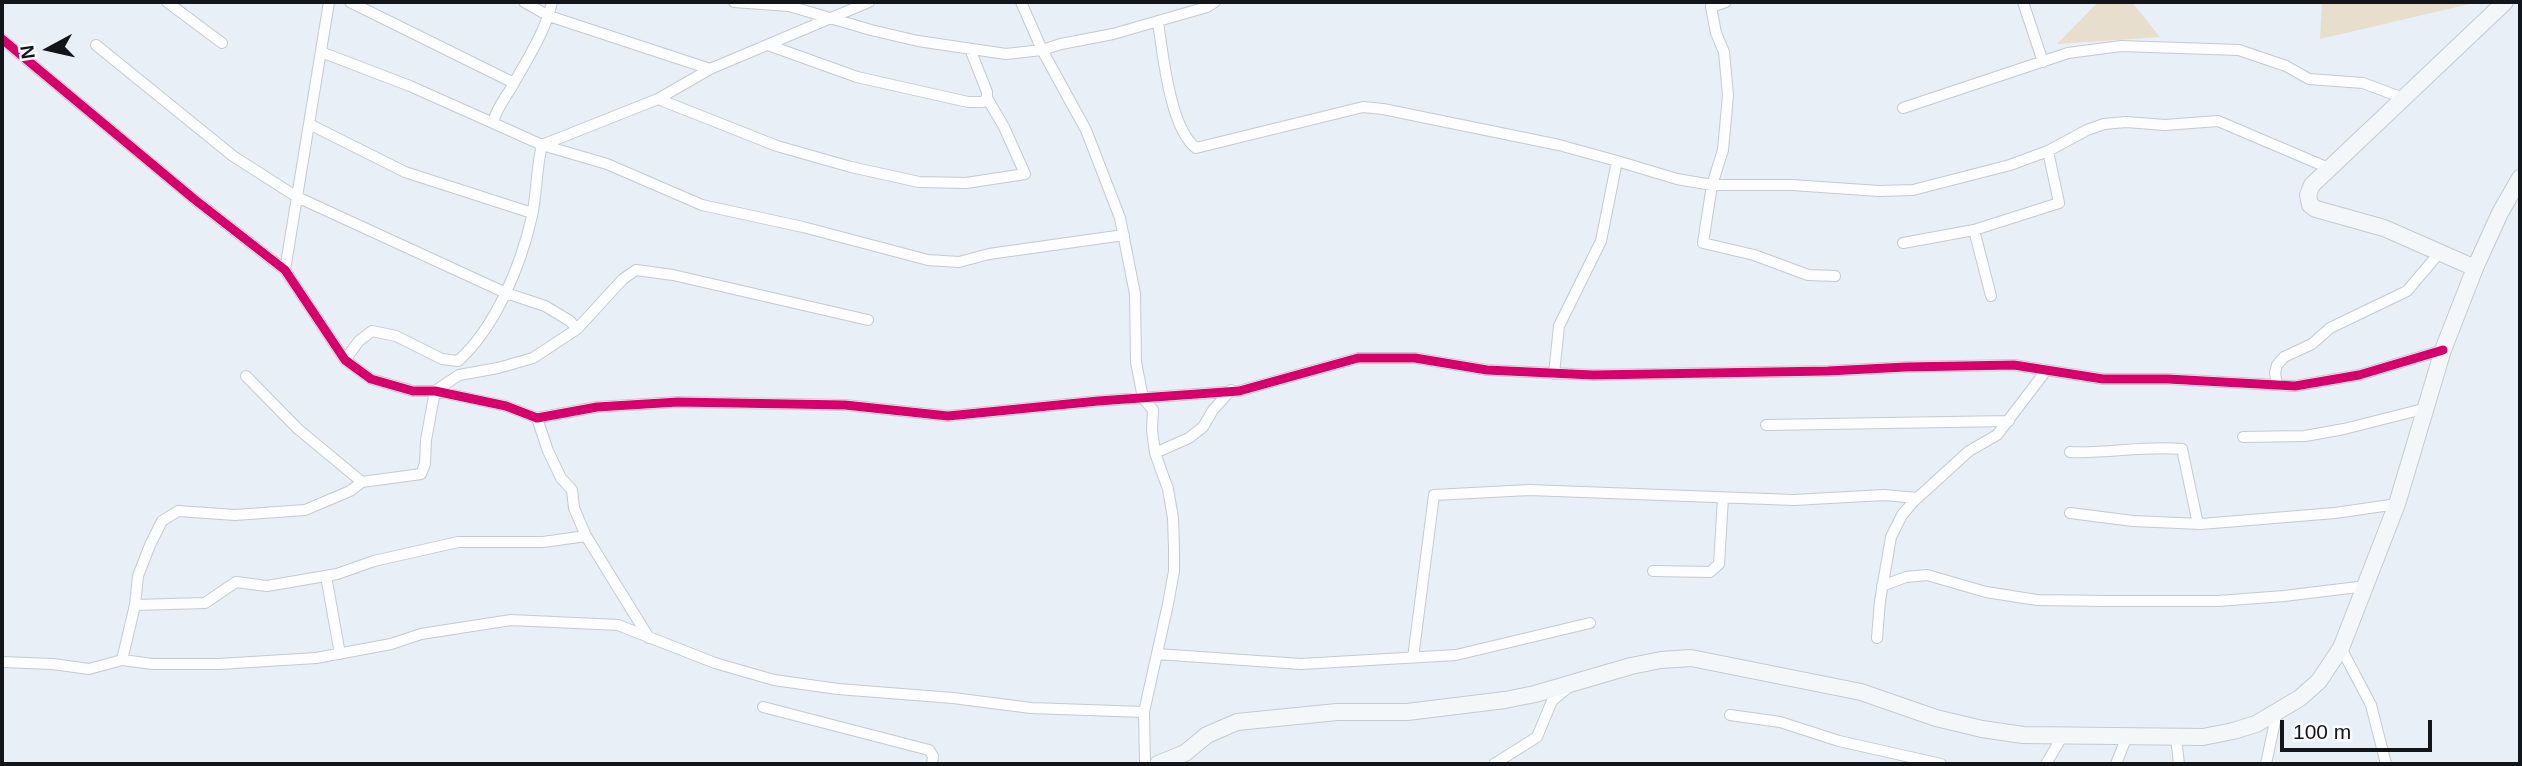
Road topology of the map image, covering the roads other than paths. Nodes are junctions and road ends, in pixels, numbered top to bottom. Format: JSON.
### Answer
{"nodes":[{"id":1,"x":167,"y":2,"type":"edge"},
{"id":2,"x":329,"y":2,"type":"edge"},
{"id":3,"x":350,"y":2,"type":"edge"},
{"id":4,"x":524,"y":2,"type":"edge"},
{"id":5,"x":552,"y":2,"type":"edge"},
{"id":6,"x":734,"y":2,"type":"edge"},
{"id":7,"x":869,"y":2,"type":"edge"},
{"id":8,"x":1021,"y":2,"type":"edge"},
{"id":9,"x":1215,"y":2,"type":"edge"},
{"id":10,"x":1726,"y":2,"type":"edge"},
{"id":11,"x":2023,"y":2,"type":"edge"},
{"id":12,"x":2505,"y":2,"type":"edge"},
{"id":13,"x":549,"y":16,"type":"junction"},
{"id":14,"x":831,"y":19,"type":"junction"},
{"id":15,"x":1158,"y":22,"type":"junction"},
{"id":16,"x":2,"y":39,"type":"edge"},
{"id":17,"x":222,"y":43,"type":"dead end"},
{"id":18,"x":96,"y":45,"type":"dead end"},
{"id":19,"x":768,"y":45,"type":"junction"},
{"id":20,"x":970,"y":49,"type":"junction"},
{"id":21,"x":1042,"y":51,"type":"junction"},
{"id":22,"x":321,"y":52,"type":"junction"},
{"id":23,"x":2043,"y":62,"type":"junction"},
{"id":24,"x":710,"y":69,"type":"junction"},
{"id":25,"x":514,"y":83,"type":"junction"},
{"id":26,"x":987,"y":98,"type":"junction"},
{"id":27,"x":2403,"y":98,"type":"junction"},
{"id":28,"x":658,"y":99,"type":"junction"},
{"id":29,"x":1903,"y":108,"type":"dead end"},
{"id":30,"x":493,"y":123,"type":"junction"},
{"id":31,"x":309,"y":124,"type":"junction"},
{"id":32,"x":542,"y":145,"type":"junction"},
{"id":33,"x":2048,"y":151,"type":"junction"},
{"id":34,"x":1618,"y":161,"type":"junction"},
{"id":35,"x":2331,"y":169,"type":"junction"},
{"id":36,"x":2520,"y":178,"type":"edge"},
{"id":37,"x":1712,"y":186,"type":"junction"},
{"id":38,"x":297,"y":197,"type":"junction"},
{"id":39,"x":532,"y":213,"type":"junction"},
{"id":40,"x":1974,"y":230,"type":"junction"},
{"id":41,"x":1124,"y":235,"type":"junction"},
{"id":42,"x":1903,"y":243,"type":"dead end"},
{"id":43,"x":2440,"y":252,"type":"junction"},
{"id":44,"x":2474,"y":268,"type":"junction"},
{"id":45,"x":285,"y":270,"type":"junction"},
{"id":46,"x":1835,"y":276,"type":"dead end"},
{"id":47,"x":506,"y":293,"type":"junction"},
{"id":48,"x":1992,"y":296,"type":"dead end"},
{"id":49,"x":868,"y":320,"type":"dead end"},
{"id":50,"x":577,"y":329,"type":"junction"},
{"id":51,"x":2443,"y":350,"type":"junction"},
{"id":52,"x":345,"y":360,"type":"junction"},
{"id":53,"x":2045,"y":372,"type":"junction"},
{"id":54,"x":1554,"y":374,"type":"junction"},
{"id":55,"x":246,"y":376,"type":"dead end"},
{"id":56,"x":2277,"y":384,"type":"junction"},
{"id":57,"x":1231,"y":390,"type":"junction"},
{"id":58,"x":435,"y":391,"type":"junction"},
{"id":59,"x":1143,"y":398,"type":"junction"},
{"id":60,"x":2427,"y":408,"type":"junction"},
{"id":61,"x":537,"y":418,"type":"junction"},
{"id":62,"x":2010,"y":421,"type":"junction"},
{"id":63,"x":1766,"y":425,"type":"dead end"},
{"id":64,"x":2243,"y":437,"type":"dead end"},
{"id":65,"x":2070,"y":452,"type":"dead end"},
{"id":66,"x":1155,"y":453,"type":"junction"},
{"id":67,"x":362,"y":482,"type":"junction"},
{"id":68,"x":1723,"y":498,"type":"junction"},
{"id":69,"x":1918,"y":498,"type":"junction"},
{"id":70,"x":2397,"y":504,"type":"junction"},
{"id":71,"x":2070,"y":513,"type":"dead end"},
{"id":72,"x":2197,"y":524,"type":"junction"},
{"id":73,"x":586,"y":536,"type":"junction"},
{"id":74,"x":1653,"y":571,"type":"dead end"},
{"id":75,"x":326,"y":576,"type":"junction"},
{"id":76,"x":1882,"y":586,"type":"junction"},
{"id":77,"x":2366,"y":586,"type":"junction"},
{"id":78,"x":135,"y":605,"type":"junction"},
{"id":79,"x":1590,"y":623,"type":"dead end"},
{"id":80,"x":649,"y":638,"type":"junction"},
{"id":81,"x":1877,"y":638,"type":"dead end"},
{"id":82,"x":2341,"y":648,"type":"junction"},
{"id":83,"x":340,"y":654,"type":"junction"},
{"id":84,"x":1157,"y":654,"type":"junction"},
{"id":85,"x":1413,"y":658,"type":"junction"},
{"id":86,"x":122,"y":660,"type":"junction"},
{"id":87,"x":2,"y":662,"type":"edge"},
{"id":88,"x":1577,"y":680,"type":"junction"},
{"id":89,"x":763,"y":707,"type":"dead end"},
{"id":90,"x":1144,"y":712,"type":"junction"},
{"id":91,"x":2277,"y":712,"type":"junction"},
{"id":92,"x":1730,"y":715,"type":"dead end"},
{"id":93,"x":2063,"y":735,"type":"junction"},
{"id":94,"x":2127,"y":736,"type":"junction"},
{"id":95,"x":2176,"y":737,"type":"junction"},
{"id":96,"x":932,"y":764,"type":"edge"},
{"id":97,"x":1145,"y":764,"type":"edge"},
{"id":98,"x":1158,"y":764,"type":"edge"},
{"id":99,"x":1494,"y":764,"type":"edge"},
{"id":100,"x":1941,"y":764,"type":"edge"},
{"id":101,"x":2046,"y":764,"type":"edge"},
{"id":102,"x":2116,"y":764,"type":"edge"},
{"id":103,"x":2179,"y":764,"type":"edge"},
{"id":104,"x":2266,"y":764,"type":"edge"},
{"id":105,"x":2386,"y":764,"type":"edge"}],
"edges":[{"from":1,"to":17,"type":"street"},
{"from":2,"to":22,"type":"street"},
{"from":3,"to":25,"type":"street"},
{"from":4,"to":13,"type":"street"},
{"from":5,"to":13,"type":"street"},
{"from":6,"to":14,"type":"street"},
{"from":7,"to":14,"type":"street"},
{"from":8,"to":21,"type":"street"},
{"from":9,"to":15,"type":"street"},
{"from":10,"to":37,"type":"street"},
{"from":11,"to":23,"type":"street"},
{"from":12,"to":27,"type":"main road"},
{"from":13,"to":24,"type":"street"},
{"from":13,"to":25,"type":"street"},
{"from":14,"to":19,"type":"street"},
{"from":14,"to":20,"type":"street"},
{"from":15,"to":21,"type":"street"},
{"from":15,"to":34,"type":"street"},
{"from":16,"to":45,"type":"street"},
{"from":18,"to":38,"type":"street"},
{"from":19,"to":24,"type":"street"},
{"from":19,"to":26,"type":"street"},
{"from":20,"to":21,"type":"street"},
{"from":20,"to":26,"type":"street"},
{"from":21,"to":41,"type":"street"},
{"from":22,"to":30,"type":"street"},
{"from":22,"to":31,"type":"street"},
{"from":23,"to":27,"type":"street"},
{"from":23,"to":29,"type":"street"},
{"from":24,"to":28,"type":"street"},
{"from":25,"to":30,"type":"street"},
{"from":26,"to":28,"type":"street"},
{"from":27,"to":35,"type":"main road"},
{"from":28,"to":32,"type":"street"},
{"from":30,"to":32,"type":"street"},
{"from":31,"to":38,"type":"street"},
{"from":31,"to":39,"type":"street"},
{"from":32,"to":39,"type":"street"},
{"from":32,"to":41,"type":"street"},
{"from":33,"to":35,"type":"street"},
{"from":33,"to":37,"type":"street"},
{"from":33,"to":40,"type":"street"},
{"from":34,"to":37,"type":"street"},
{"from":34,"to":54,"type":"street"},
{"from":35,"to":43,"type":"main road"},
{"from":36,"to":44,"type":"main road"},
{"from":37,"to":46,"type":"street"},
{"from":38,"to":45,"type":"street"},
{"from":38,"to":47,"type":"street"},
{"from":39,"to":47,"type":"street"},
{"from":40,"to":42,"type":"street"},
{"from":40,"to":48,"type":"street"},
{"from":41,"to":59,"type":"street"},
{"from":43,"to":44,"type":"main road"},
{"from":43,"to":56,"type":"street"},
{"from":44,"to":51,"type":"main road"},
{"from":45,"to":52,"type":"street"},
{"from":47,"to":50,"type":"street"},
{"from":47,"to":52,"type":"street"},
{"from":49,"to":50,"type":"street"},
{"from":50,"to":58,"type":"street"},
{"from":51,"to":56,"type":"street"},
{"from":51,"to":60,"type":"main road"},
{"from":52,"to":58,"type":"street"},
{"from":53,"to":54,"type":"street"},
{"from":53,"to":56,"type":"street"},
{"from":53,"to":62,"type":"street"},
{"from":54,"to":57,"type":"street"},
{"from":55,"to":67,"type":"street"},
{"from":57,"to":59,"type":"street"},
{"from":57,"to":66,"type":"street"},
{"from":58,"to":61,"type":"street"},
{"from":58,"to":67,"type":"street"},
{"from":59,"to":61,"type":"street"},
{"from":59,"to":66,"type":"street"},
{"from":60,"to":64,"type":"street"},
{"from":60,"to":70,"type":"main road"},
{"from":61,"to":73,"type":"street"},
{"from":62,"to":63,"type":"street"},
{"from":62,"to":69,"type":"street"},
{"from":65,"to":72,"type":"street"},
{"from":66,"to":84,"type":"street"},
{"from":67,"to":78,"type":"street"},
{"from":68,"to":69,"type":"street"},
{"from":68,"to":74,"type":"street"},
{"from":68,"to":85,"type":"street"},
{"from":69,"to":76,"type":"street"},
{"from":70,"to":72,"type":"street"},
{"from":70,"to":77,"type":"main road"},
{"from":71,"to":72,"type":"street"},
{"from":73,"to":75,"type":"street"},
{"from":73,"to":80,"type":"street"},
{"from":75,"to":78,"type":"street"},
{"from":75,"to":83,"type":"street"},
{"from":76,"to":77,"type":"street"},
{"from":76,"to":81,"type":"street"},
{"from":77,"to":82,"type":"main road"},
{"from":78,"to":86,"type":"street"},
{"from":79,"to":85,"type":"street"},
{"from":80,"to":83,"type":"street"},
{"from":80,"to":90,"type":"street"},
{"from":82,"to":91,"type":"main road"},
{"from":82,"to":105,"type":"street"},
{"from":83,"to":86,"type":"street"},
{"from":84,"to":85,"type":"street"},
{"from":84,"to":90,"type":"street"},
{"from":86,"to":87,"type":"street"},
{"from":88,"to":93,"type":"main road"},
{"from":88,"to":98,"type":"main road"},
{"from":88,"to":99,"type":"street"},
{"from":89,"to":96,"type":"street"},
{"from":90,"to":97,"type":"street"},
{"from":91,"to":95,"type":"main road"},
{"from":91,"to":104,"type":"street"},
{"from":92,"to":100,"type":"street"},
{"from":93,"to":94,"type":"main road"},
{"from":93,"to":101,"type":"street"},
{"from":94,"to":95,"type":"main road"},
{"from":94,"to":102,"type":"street"},
{"from":95,"to":103,"type":"street"}]}
